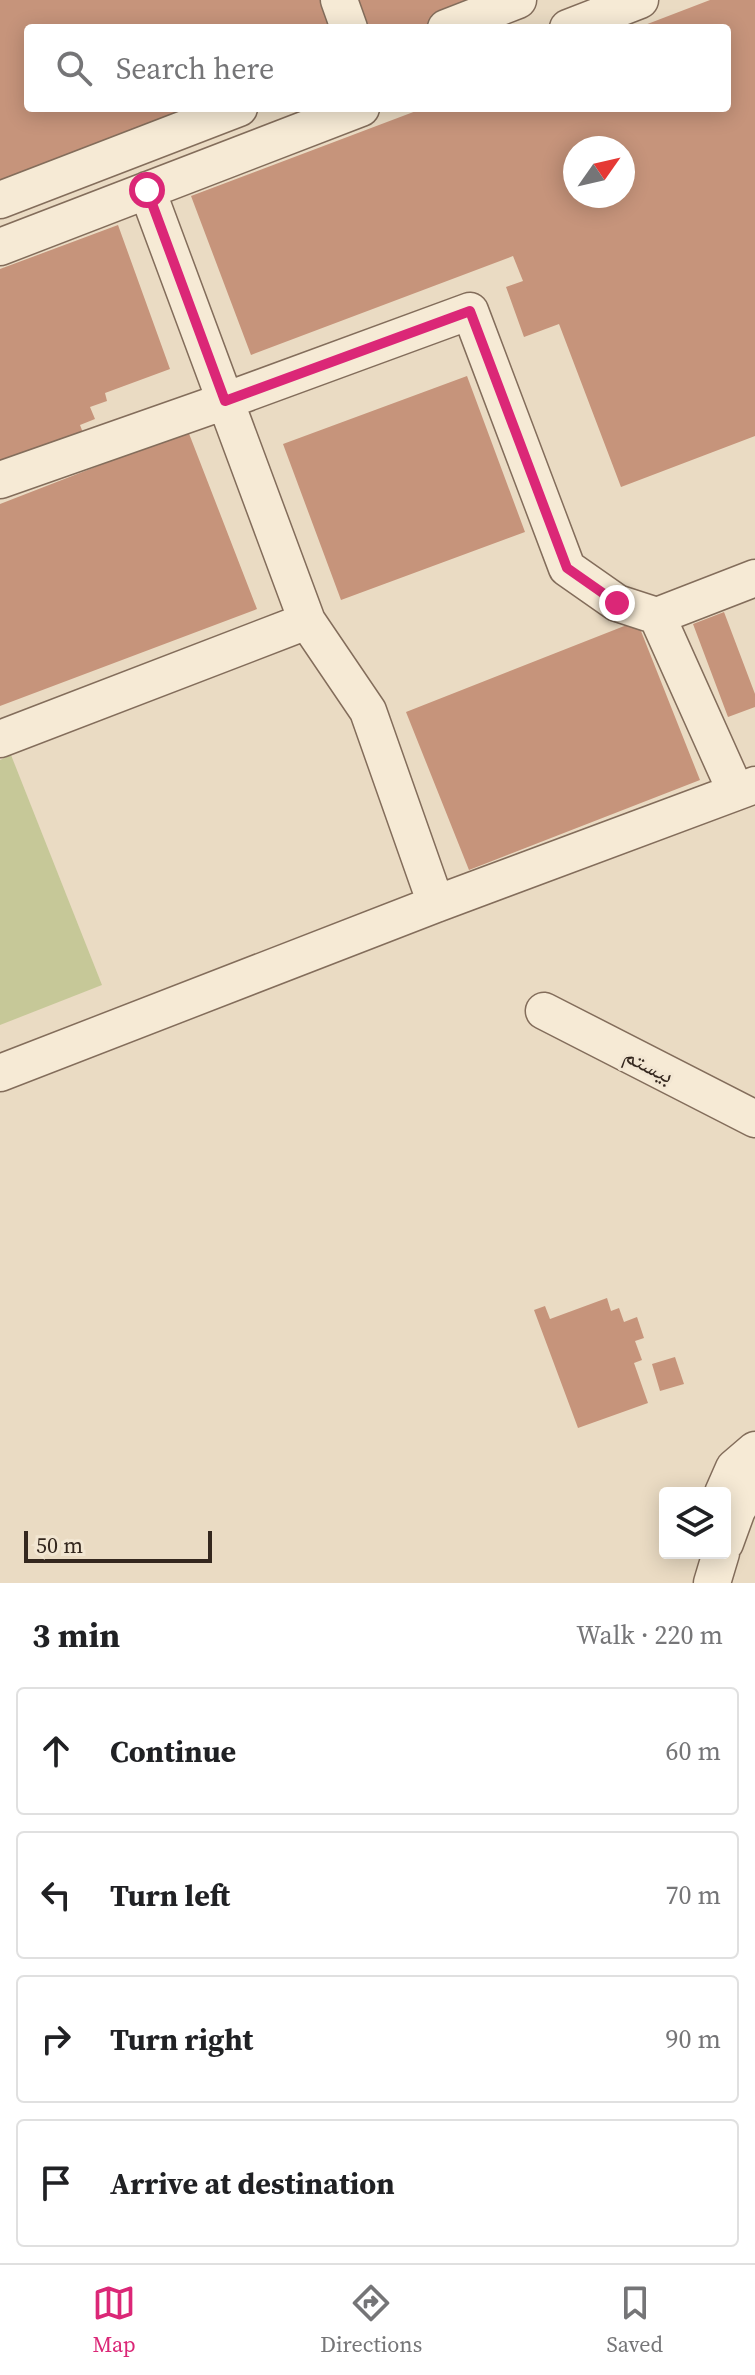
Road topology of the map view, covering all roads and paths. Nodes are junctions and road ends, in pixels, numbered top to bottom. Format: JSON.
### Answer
{"nodes":[{"id":1,"x":339,"y":0,"type":"edge"},
{"id":2,"x":518,"y":0,"type":"edge"},
{"id":3,"x":640,"y":0,"type":"edge"},
{"id":4,"x":348,"y":24,"type":"edge"},
{"id":5,"x":456,"y":24,"type":"edge"},
{"id":6,"x":578,"y":24,"type":"edge"},
{"id":7,"x":229,"y":112,"type":"edge"},
{"id":8,"x":351,"y":112,"type":"edge"},
{"id":9,"x":147,"y":190,"type":"junction"},
{"id":10,"x":0,"y":200,"type":"edge"},
{"id":11,"x":0,"y":247,"type":"edge"},
{"id":12,"x":225,"y":401,"type":"junction"},
{"id":13,"x":0,"y":480,"type":"edge"},
{"id":14,"x":755,"y":578,"type":"edge"},
{"id":15,"x":657,"y":616,"type":"junction"},
{"id":16,"x":307,"y":621,"type":"junction"},
{"id":17,"x":0,"y":739,"type":"edge"},
{"id":18,"x":745,"y":789,"type":"edge"},
{"id":19,"x":436,"y":904,"type":"junction"},
{"id":20,"x":544,"y":1011,"type":"dead end"},
{"id":21,"x":0,"y":1073,"type":"edge"},
{"id":22,"x":755,"y":1119,"type":"edge"},
{"id":23,"x":755,"y":1450,"type":"edge"},
{"id":24,"x":755,"y":1482,"type":"edge"},
{"id":25,"x":726,"y":1487,"type":"edge"},
{"id":26,"x":731,"y":1526,"type":"edge"},
{"id":27,"x":702,"y":1559,"type":"edge"},
{"id":28,"x":719,"y":1559,"type":"edge"},
{"id":29,"x":700,"y":1583,"type":"edge"},
{"id":30,"x":712,"y":1583,"type":"edge"}],
"edges":[{"from":1,"to":4,"type":"street"},
{"from":2,"to":5,"type":"street"},
{"from":3,"to":6,"type":"street"},
{"from":7,"to":10,"type":"street"},
{"from":8,"to":9,"type":"street"},
{"from":9,"to":11,"type":"street"},
{"from":9,"to":12,"type":"street"},
{"from":12,"to":13,"type":"street"},
{"from":12,"to":15,"type":"street"},
{"from":12,"to":16,"type":"street"},
{"from":14,"to":15,"type":"street"},
{"from":15,"to":18,"type":"street"},
{"from":16,"to":17,"type":"street"},
{"from":16,"to":19,"type":"street"},
{"from":18,"to":19,"type":"street"},
{"from":19,"to":21,"type":"street"},
{"from":20,"to":22,"type":"street","name":"بیستم"},
{"from":23,"to":25,"type":"street"},
{"from":24,"to":26,"type":"street"},
{"from":27,"to":29,"type":"street"},
{"from":28,"to":30,"type":"street"}]}
